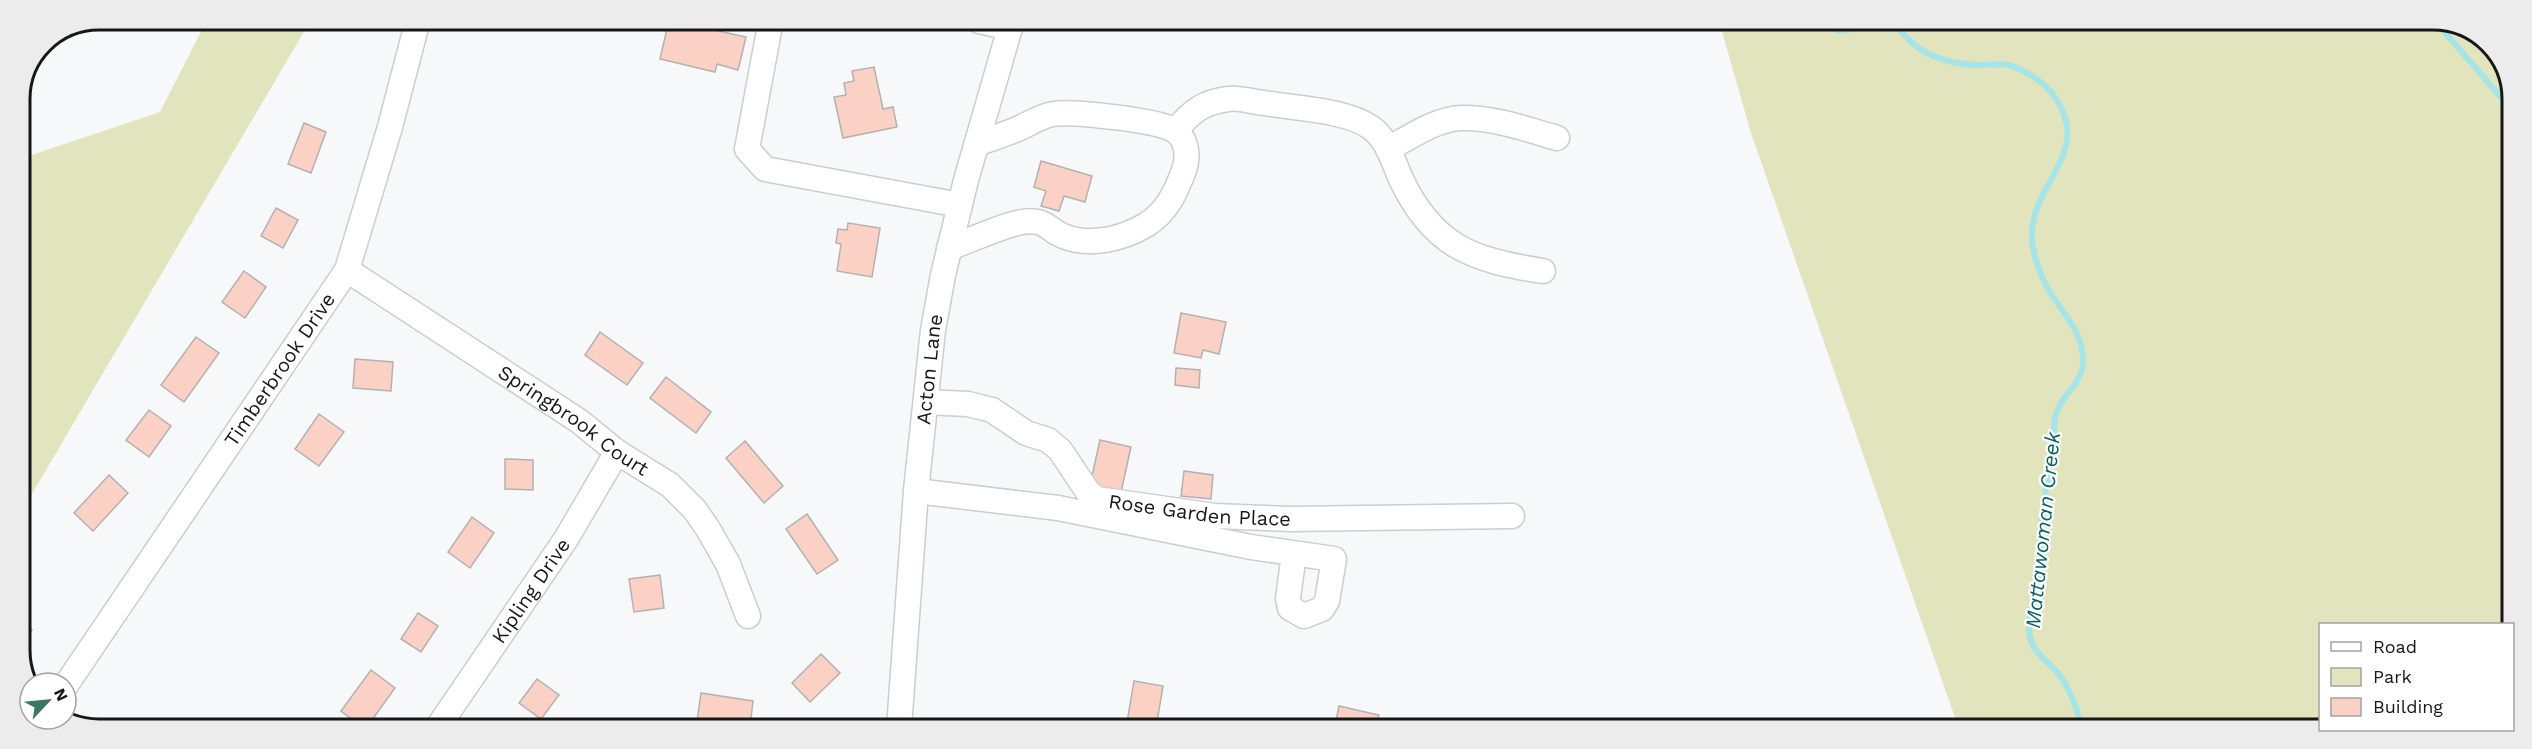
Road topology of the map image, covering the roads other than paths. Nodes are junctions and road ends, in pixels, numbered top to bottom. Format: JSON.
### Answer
{"nodes":[{"id":1,"x":415,"y":30,"type":"edge"},
{"id":2,"x":769,"y":30,"type":"edge"},
{"id":3,"x":1009,"y":30,"type":"edge"},
{"id":4,"x":1175,"y":131,"type":"junction"},
{"id":5,"x":1557,"y":138,"type":"dead end"},
{"id":6,"x":977,"y":144,"type":"junction"},
{"id":7,"x":1388,"y":148,"type":"junction"},
{"id":8,"x":960,"y":205,"type":"junction"},
{"id":9,"x":949,"y":248,"type":"junction"},
{"id":10,"x":347,"y":270,"type":"junction"},
{"id":11,"x":1543,"y":271,"type":"dead end"},
{"id":12,"x":926,"y":402,"type":"junction"},
{"id":13,"x":617,"y":452,"type":"junction"},
{"id":14,"x":916,"y":491,"type":"junction"},
{"id":15,"x":1512,"y":516,"type":"dead end"},
{"id":16,"x":1294,"y":554,"type":"dead end"},
{"id":17,"x":748,"y":616,"type":"dead end"},
{"id":18,"x":75,"y":671,"type":"edge"},
{"id":19,"x":443,"y":719,"type":"edge"},
{"id":20,"x":900,"y":719,"type":"edge"}],
"edges":[{"from":1,"to":10,"type":"street","name":"Timberbrook Drive"},
{"from":2,"to":8,"type":"street"},
{"from":3,"to":6,"type":"street","name":"Acton Lane"},
{"from":4,"to":6,"type":"street"},
{"from":4,"to":7,"type":"street"},
{"from":4,"to":9,"type":"street"},
{"from":5,"to":7,"type":"street"},
{"from":6,"to":8,"type":"street","name":"Acton Lane"},
{"from":7,"to":11,"type":"street"},
{"from":8,"to":9,"type":"street","name":"Acton Lane"},
{"from":9,"to":12,"type":"street","name":"Acton Lane"},
{"from":10,"to":13,"type":"street","name":"Springbrook Court"},
{"from":10,"to":18,"type":"street","name":"Timberbrook Drive"},
{"from":12,"to":14,"type":"street","name":"Acton Lane"},
{"from":12,"to":15,"type":"street","name":"Rose Garden Place"},
{"from":13,"to":17,"type":"street","name":"Springbrook Court"},
{"from":13,"to":19,"type":"street","name":"Kipling Drive"},
{"from":14,"to":16,"type":"street"},
{"from":14,"to":20,"type":"street","name":"Acton Lane"}]}
